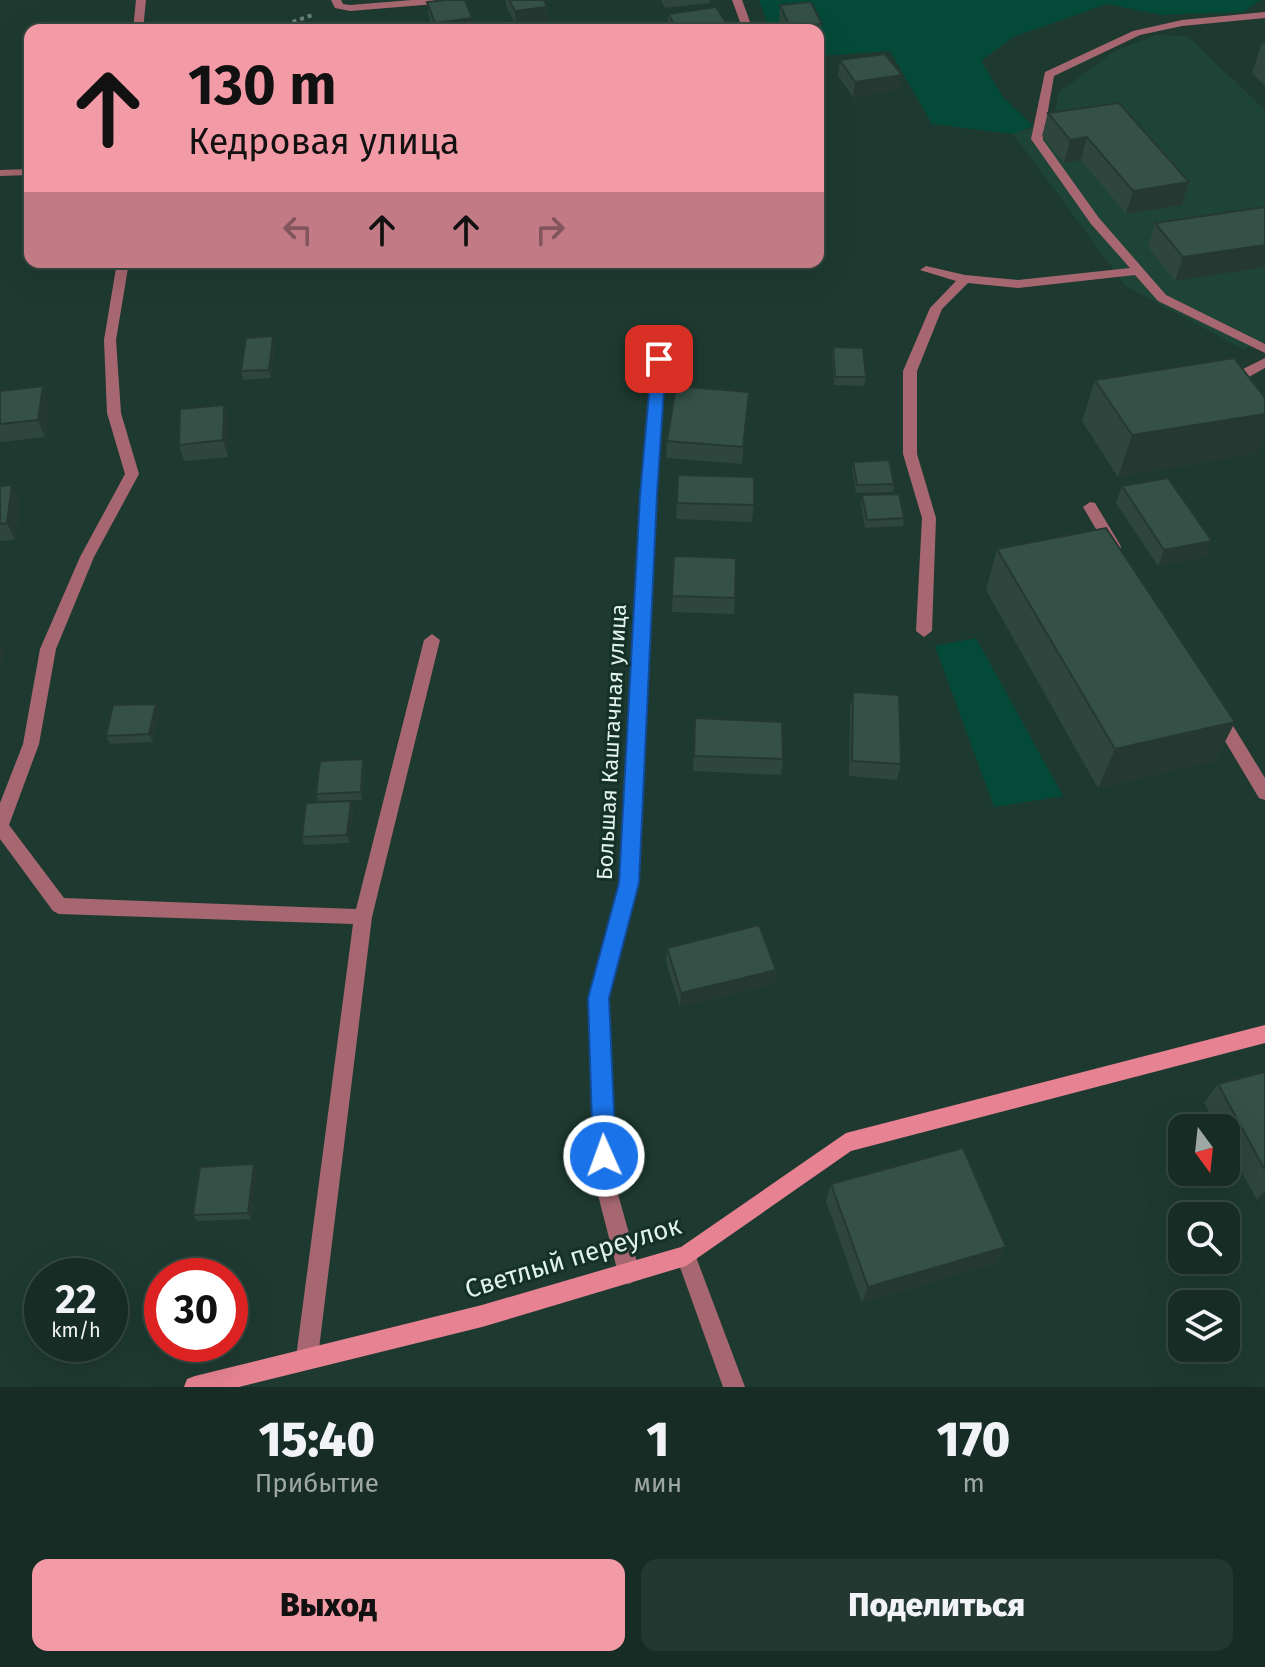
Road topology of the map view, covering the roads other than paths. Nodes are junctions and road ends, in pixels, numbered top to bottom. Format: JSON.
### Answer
{"nodes":[{"id":1,"x":141,"y":0,"type":"edge"},
{"id":2,"x":448,"y":0,"type":"edge"},
{"id":3,"x":737,"y":0,"type":"edge"},
{"id":4,"x":337,"y":3,"type":"edge"},
{"id":5,"x":1265,"y":15,"type":"edge"},
{"id":6,"x":139,"y":24,"type":"edge"},
{"id":7,"x":746,"y":24,"type":"edge"},
{"id":8,"x":24,"y":172,"type":"edge"},
{"id":9,"x":0,"y":173,"type":"edge"},
{"id":10,"x":122,"y":268,"type":"edge"},
{"id":11,"x":926,"y":270,"type":"dead end"},
{"id":12,"x":1139,"y":271,"type":"junction"},
{"id":13,"x":965,"y":279,"type":"junction"},
{"id":14,"x":1265,"y":349,"type":"edge"},
{"id":15,"x":659,"y":359,"type":"dead end"},
{"id":16,"x":1265,"y":362,"type":"edge"},
{"id":17,"x":1242,"y":375,"type":"edge"},
{"id":18,"x":1090,"y":507,"type":"dead end"},
{"id":19,"x":1123,"y":561,"type":"edge"},
{"id":20,"x":924,"y":631,"type":"dead end"},
{"id":21,"x":432,"y":640,"type":"dead end"},
{"id":22,"x":1212,"y":707,"type":"edge"},
{"id":23,"x":1265,"y":793,"type":"edge"},
{"id":24,"x":0,"y":826,"type":"edge"},
{"id":25,"x":363,"y":917,"type":"junction"},
{"id":26,"x":1265,"y":1034,"type":"edge"},
{"id":27,"x":686,"y":1256,"type":"junction"},
{"id":28,"x":629,"y":1273,"type":"junction"},
{"id":29,"x":307,"y":1357,"type":"junction"},
{"id":30,"x":195,"y":1387,"type":"edge"},
{"id":31,"x":734,"y":1387,"type":"edge"}],
"edges":[{"from":1,"to":6,"type":"street"},
{"from":2,"to":4,"type":"street"},
{"from":3,"to":7,"type":"street"},
{"from":5,"to":12,"type":"street"},
{"from":8,"to":9,"type":"street"},
{"from":10,"to":24,"type":"street"},
{"from":11,"to":13,"type":"street"},
{"from":12,"to":13,"type":"street"},
{"from":12,"to":14,"type":"street"},
{"from":13,"to":20,"type":"street"},
{"from":15,"to":28,"type":"street","name":"Большая Каштачная улица"},
{"from":16,"to":17,"type":"street"},
{"from":18,"to":19,"type":"street"},
{"from":21,"to":25,"type":"street"},
{"from":22,"to":23,"type":"street"},
{"from":24,"to":25,"type":"street"},
{"from":25,"to":29,"type":"street"},
{"from":26,"to":27,"type":"street","name":"Светлый переулок"},
{"from":27,"to":28,"type":"street","name":"Светлый переулок"},
{"from":27,"to":31,"type":"street"},
{"from":28,"to":29,"type":"street","name":"Светлый переулок"},
{"from":29,"to":30,"type":"street","name":"Светлый переулок"}]}
